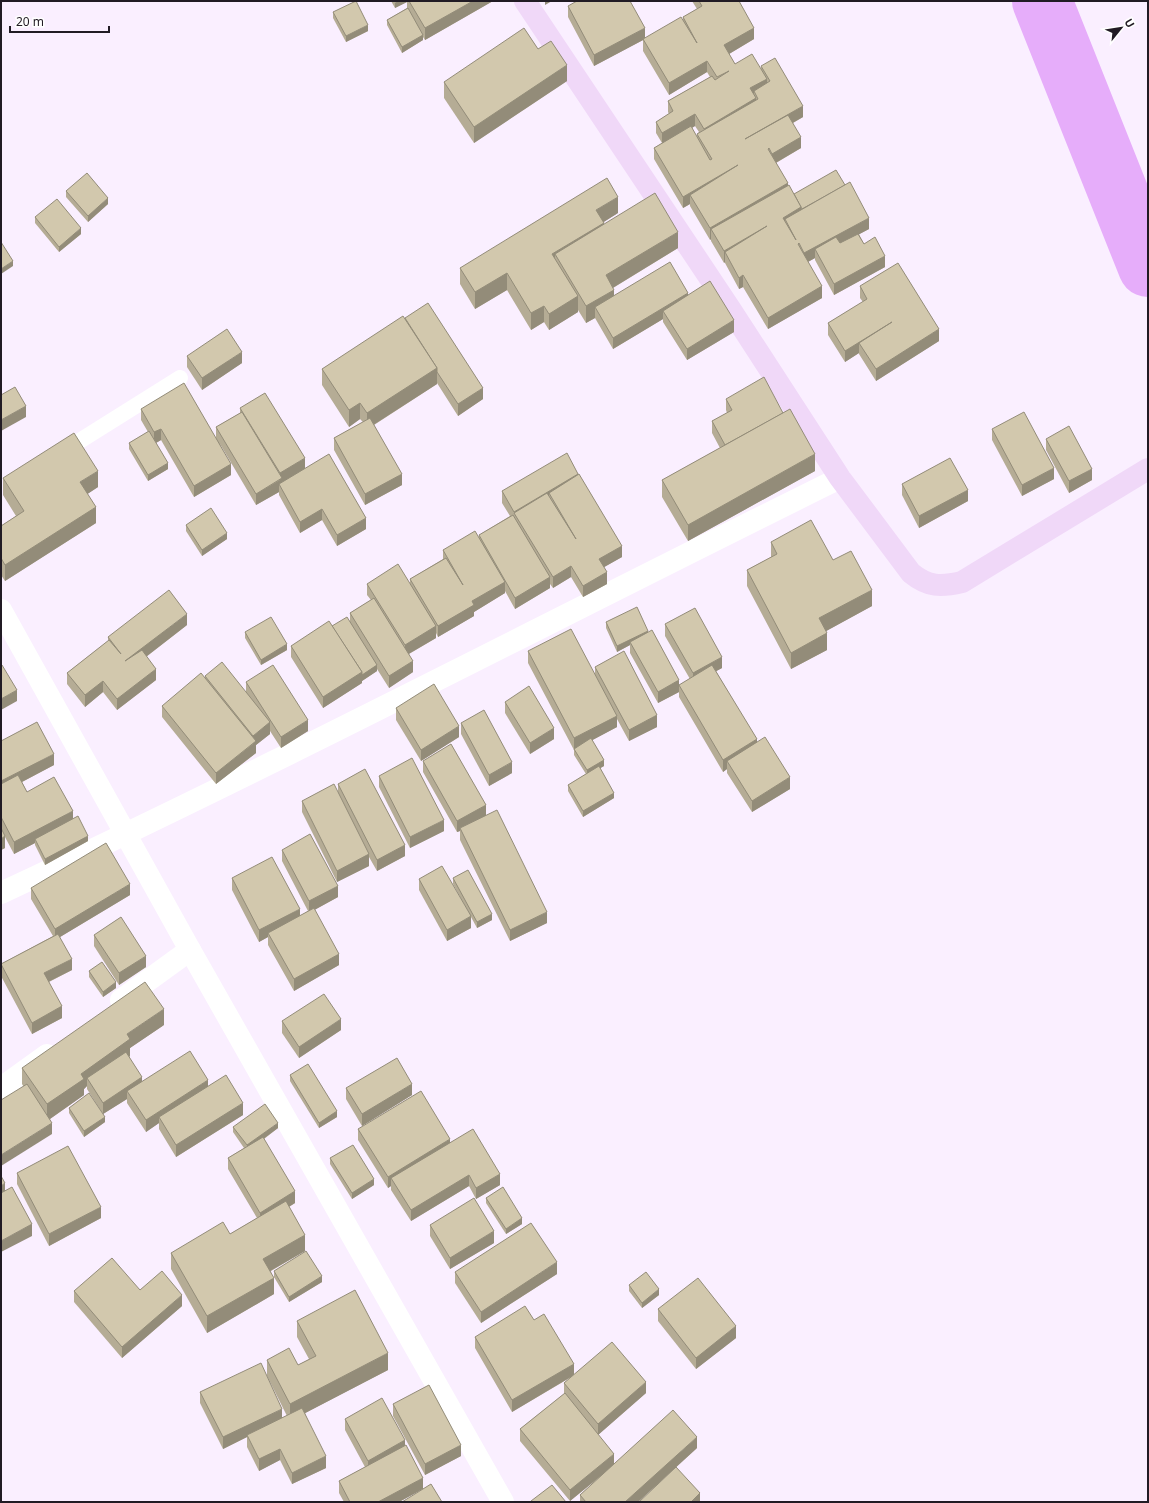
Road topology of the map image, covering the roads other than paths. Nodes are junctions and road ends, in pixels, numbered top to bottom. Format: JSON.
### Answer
{"nodes":[{"id":1,"x":525,"y":1,"type":"edge"},
{"id":2,"x":180,"y":378,"type":"dead end"},
{"id":3,"x":48,"y":461,"type":"edge"},
{"id":4,"x":1148,"y":469,"type":"edge"},
{"id":5,"x":840,"y":478,"type":"junction"},
{"id":6,"x":1,"y":610,"type":"edge"},
{"id":7,"x":127,"y":834,"type":"junction"},
{"id":8,"x":1,"y":893,"type":"edge"},
{"id":9,"x":190,"y":950,"type":"junction"},
{"id":10,"x":108,"y":1010,"type":"edge"},
{"id":11,"x":64,"y":1042,"type":"edge"},
{"id":12,"x":1,"y":1088,"type":"edge"},
{"id":13,"x":503,"y":1502,"type":"edge"}],
"edges":[{"from":1,"to":5,"type":"street"},
{"from":2,"to":3,"type":"lane"},
{"from":4,"to":5,"type":"street"},
{"from":5,"to":7,"type":"street"},
{"from":6,"to":7,"type":"street"},
{"from":7,"to":8,"type":"street"},
{"from":7,"to":9,"type":"street"},
{"from":9,"to":10,"type":"street"},
{"from":9,"to":13,"type":"street"},
{"from":11,"to":12,"type":"street"}]}
